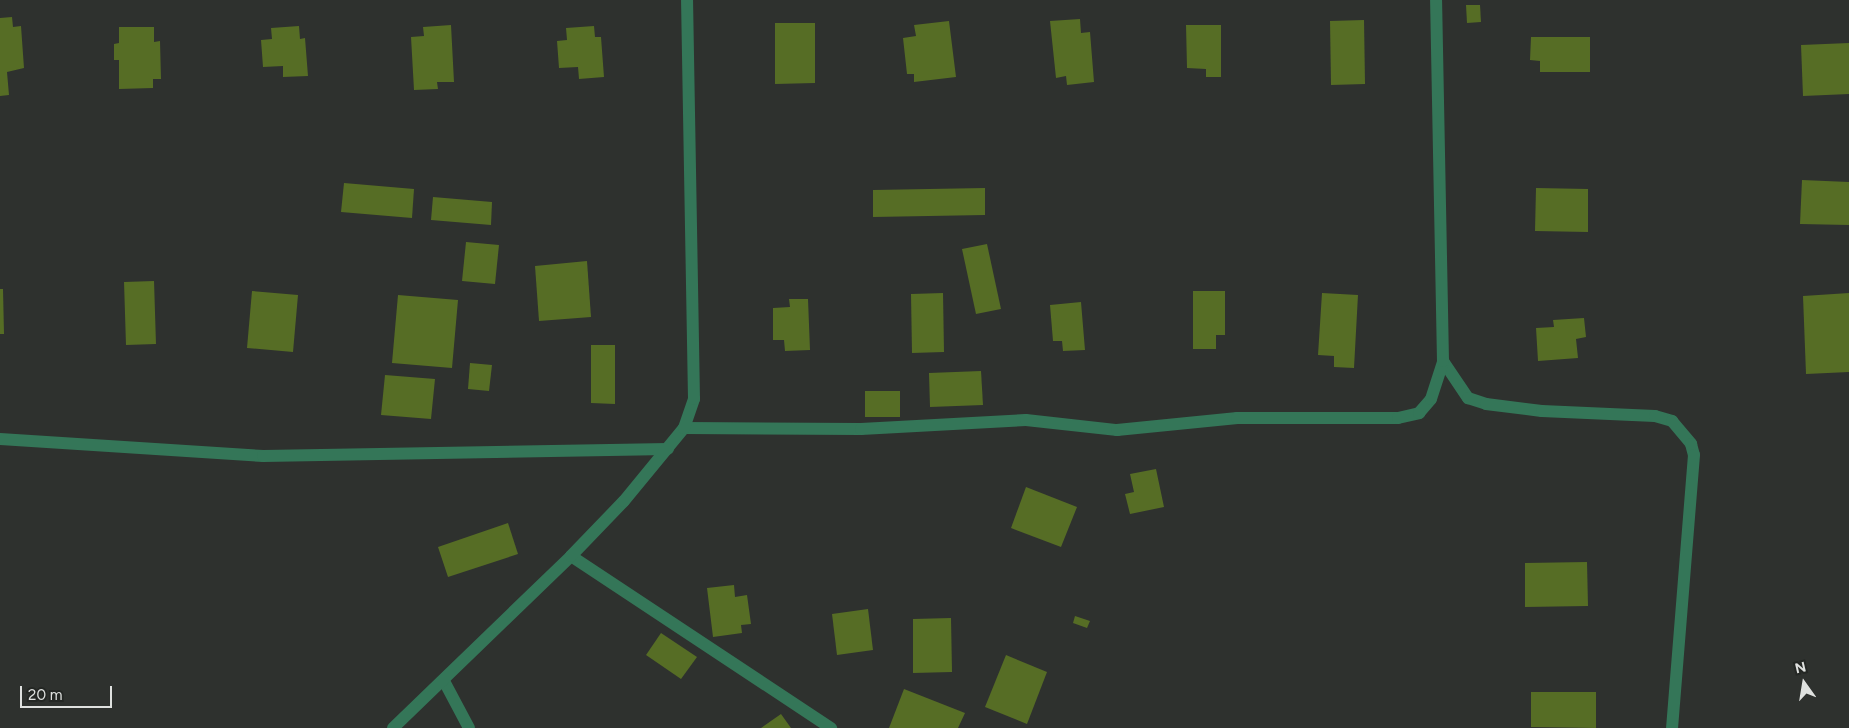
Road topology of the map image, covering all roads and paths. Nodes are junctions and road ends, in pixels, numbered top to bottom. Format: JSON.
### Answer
{"nodes":[{"id":1,"x":687,"y":0,"type":"edge"},
{"id":2,"x":1436,"y":0,"type":"edge"},
{"id":3,"x":1443,"y":361,"type":"junction"},
{"id":4,"x":684,"y":428,"type":"junction"},
{"id":5,"x":0,"y":439,"type":"edge"},
{"id":6,"x":668,"y":449,"type":"junction"},
{"id":7,"x":571,"y":556,"type":"junction"},
{"id":8,"x":444,"y":681,"type":"junction"},
{"id":9,"x":393,"y":728,"type":"edge"},
{"id":10,"x":468,"y":728,"type":"edge"},
{"id":11,"x":832,"y":728,"type":"edge"},
{"id":12,"x":1672,"y":728,"type":"edge"}],
"edges":[{"from":1,"to":4,"type":"street"},
{"from":2,"to":3,"type":"street"},
{"from":3,"to":4,"type":"street"},
{"from":3,"to":12,"type":"street"},
{"from":4,"to":6,"type":"street"},
{"from":5,"to":6,"type":"street"},
{"from":6,"to":7,"type":"street"},
{"from":7,"to":8,"type":"street"},
{"from":7,"to":11,"type":"street"},
{"from":8,"to":9,"type":"street"},
{"from":8,"to":10,"type":"street"}]}
